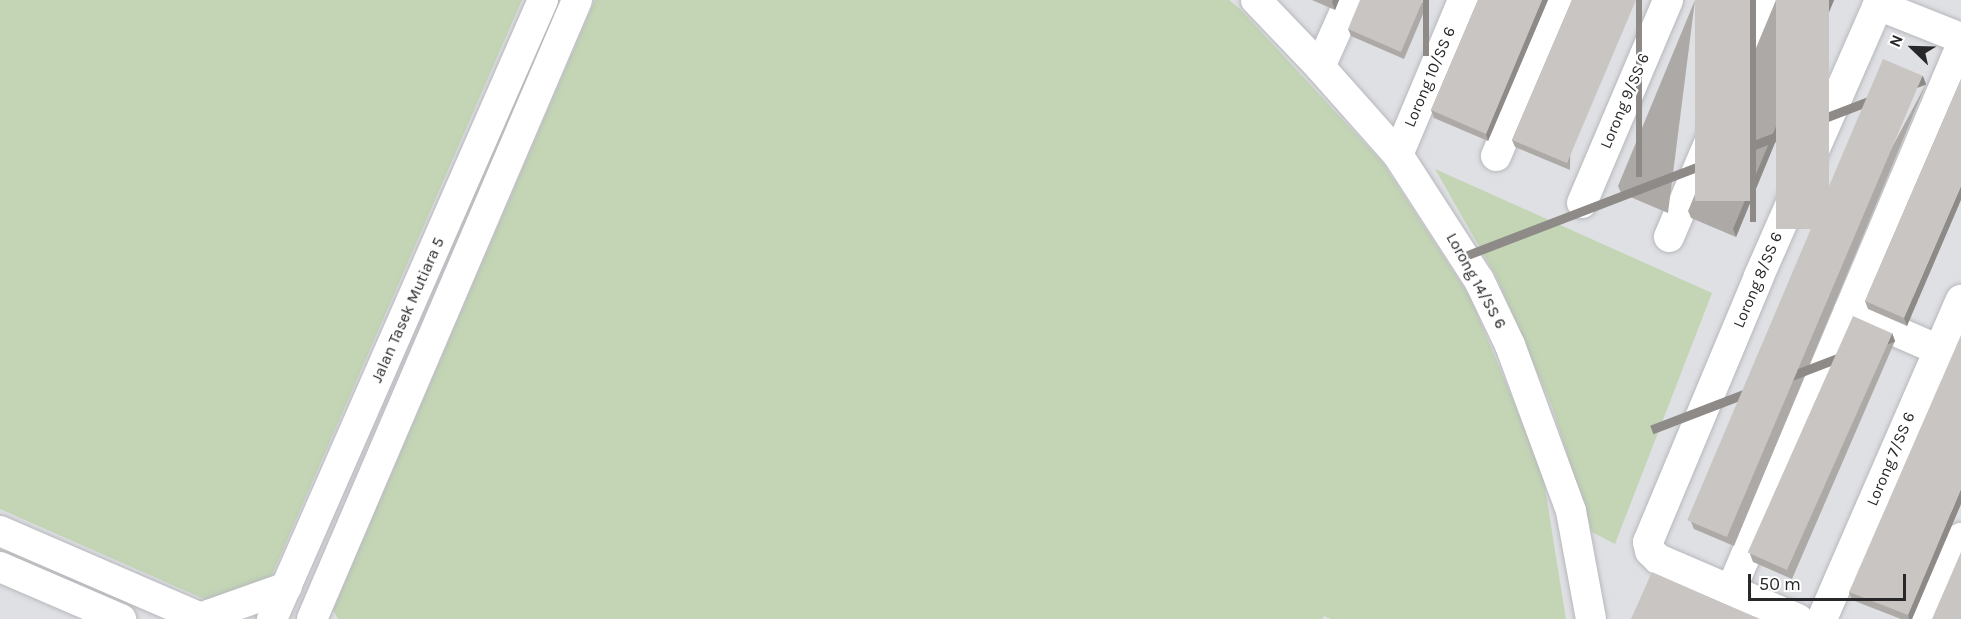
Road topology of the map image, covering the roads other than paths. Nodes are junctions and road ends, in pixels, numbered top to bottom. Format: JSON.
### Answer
{"nodes":[{"id":1,"x":543,"y":0,"type":"edge"},
{"id":2,"x":577,"y":0,"type":"edge"},
{"id":3,"x":1256,"y":0,"type":"edge"},
{"id":4,"x":1350,"y":0,"type":"edge"},
{"id":5,"x":1463,"y":0,"type":"edge"},
{"id":6,"x":1563,"y":0,"type":"edge"},
{"id":7,"x":1668,"y":0,"type":"edge"},
{"id":8,"x":1770,"y":0,"type":"edge"},
{"id":9,"x":1879,"y":2,"type":"edge"},
{"id":10,"x":1961,"y":38,"type":"edge"},
{"id":11,"x":1961,"y":46,"type":"edge"},
{"id":12,"x":1320,"y":67,"type":"junction"},
{"id":13,"x":1398,"y":155,"type":"junction"},
{"id":14,"x":1496,"y":156,"type":"dead end"},
{"id":15,"x":1582,"y":203,"type":"dead end"},
{"id":16,"x":1669,"y":237,"type":"dead end"},
{"id":17,"x":1961,"y":300,"type":"edge"},
{"id":18,"x":1849,"y":311,"type":"junction"},
{"id":19,"x":1939,"y":351,"type":"junction"},
{"id":20,"x":0,"y":531,"type":"edge"},
{"id":21,"x":1961,"y":538,"type":"edge"},
{"id":22,"x":0,"y":567,"type":"edge"},
{"id":23,"x":287,"y":587,"type":"junction"},
{"id":24,"x":1731,"y":590,"type":"junction"},
{"id":25,"x":317,"y":615,"type":"edge"},
{"id":26,"x":202,"y":618,"type":"edge"},
{"id":27,"x":121,"y":619,"type":"edge"},
{"id":28,"x":272,"y":619,"type":"edge"},
{"id":29,"x":1591,"y":619,"type":"edge"},
{"id":30,"x":1798,"y":619,"type":"edge"},
{"id":31,"x":1822,"y":619,"type":"edge"},
{"id":32,"x":1927,"y":619,"type":"edge"}],
"edges":[{"from":1,"to":23,"type":"street","name":"Jalan Tasek Mutiara 5"},
{"from":2,"to":25,"type":"street","name":"Jalan Tasek Mutiara 5"},
{"from":3,"to":12,"type":"street","name":"Lorong 14/SS 6"},
{"from":4,"to":12,"type":"street"},
{"from":5,"to":13,"type":"street","name":"Lorong 10/SS 6"},
{"from":6,"to":14,"type":"street"},
{"from":7,"to":15,"type":"street","name":"Lorong 9/SS 6"},
{"from":8,"to":16,"type":"street"},
{"from":9,"to":10,"type":"street"},
{"from":9,"to":24,"type":"street","name":"Lorong 8/SS 6"},
{"from":11,"to":18,"type":"street"},
{"from":12,"to":13,"type":"street","name":"Lorong 14/SS 6"},
{"from":13,"to":29,"type":"street","name":"Lorong 14/SS 6"},
{"from":17,"to":19,"type":"street","name":"Lorong 7/SS 6"},
{"from":18,"to":19,"type":"street"},
{"from":18,"to":24,"type":"street"},
{"from":19,"to":31,"type":"street","name":"Lorong 7/SS 6"},
{"from":20,"to":26,"type":"street"},
{"from":21,"to":32,"type":"street"},
{"from":22,"to":27,"type":"street"},
{"from":23,"to":26,"type":"street"},
{"from":23,"to":28,"type":"street","name":"Jalan Tasek Mutiara 5"},
{"from":24,"to":30,"type":"street"}]}
